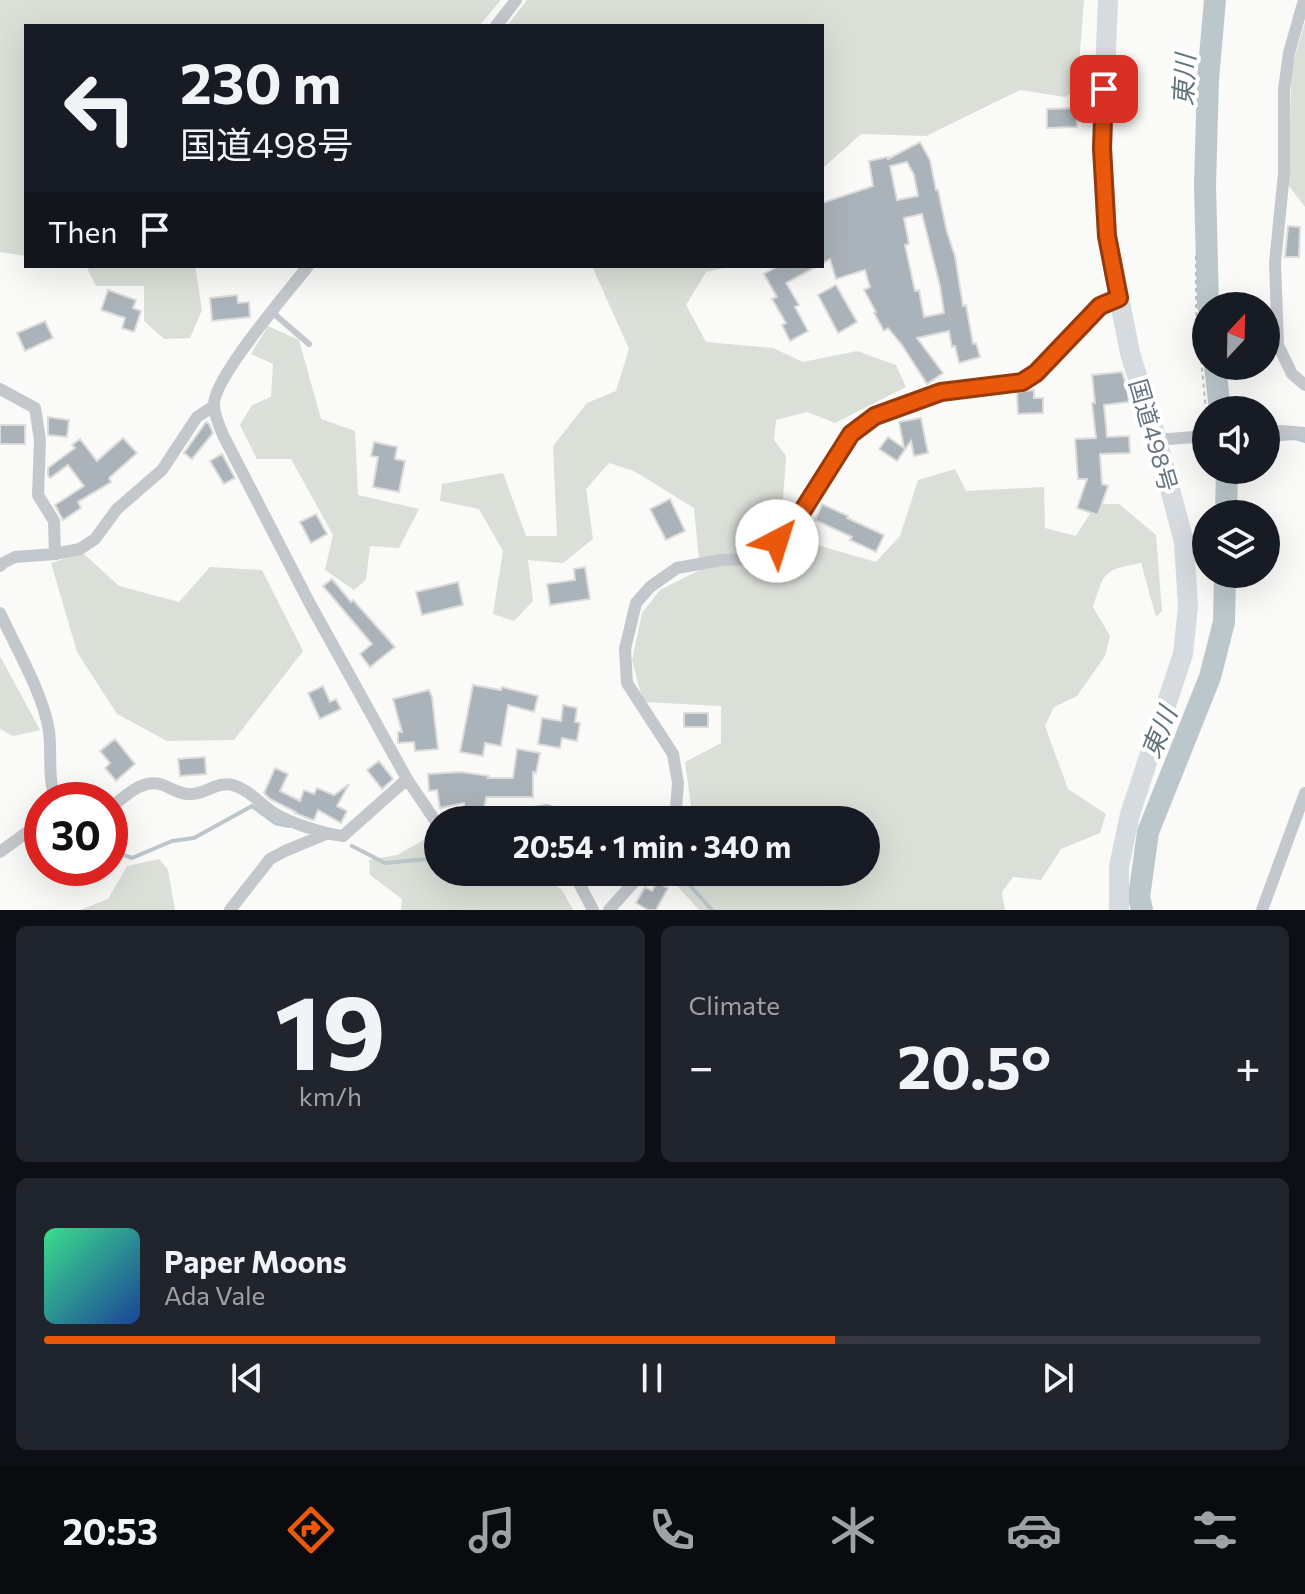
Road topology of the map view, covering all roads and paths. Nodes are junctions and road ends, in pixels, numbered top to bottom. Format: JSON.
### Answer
{"nodes":[{"id":1,"x":516,"y":0,"type":"edge"},
{"id":2,"x":1108,"y":0,"type":"edge"},
{"id":3,"x":1304,"y":0,"type":"edge"},
{"id":4,"x":498,"y":24,"type":"edge"},
{"id":5,"x":1196,"y":256,"type":"dead end"},
{"id":6,"x":306,"y":268,"type":"edge"},
{"id":7,"x":1119,"y":298,"type":"junction"},
{"id":8,"x":272,"y":312,"type":"junction"},
{"id":9,"x":309,"y":344,"type":"dead end"},
{"id":10,"x":1305,"y":385,"type":"edge"},
{"id":11,"x":0,"y":389,"type":"edge"},
{"id":12,"x":1205,"y":396,"type":"edge"},
{"id":13,"x":214,"y":406,"type":"junction"},
{"id":14,"x":1280,"y":431,"type":"edge"},
{"id":15,"x":1305,"y":433,"type":"edge"},
{"id":16,"x":1192,"y":437,"type":"edge"},
{"id":17,"x":1157,"y":440,"type":"junction"},
{"id":18,"x":55,"y":554,"type":"junction"},
{"id":19,"x":0,"y":566,"type":"edge"},
{"id":20,"x":0,"y":613,"type":"edge"},
{"id":21,"x":407,"y":779,"type":"junction"},
{"id":22,"x":51,"y":782,"type":"edge"},
{"id":23,"x":1305,"y":793,"type":"edge"},
{"id":24,"x":128,"y":795,"type":"edge"},
{"id":25,"x":425,"y":806,"type":"edge"},
{"id":26,"x":676,"y":806,"type":"edge"},
{"id":27,"x":24,"y":834,"type":"edge"},
{"id":28,"x":326,"y":834,"type":"junction"},
{"id":29,"x":0,"y":852,"type":"edge"},
{"id":30,"x":581,"y":886,"type":"edge"},
{"id":31,"x":630,"y":886,"type":"edge"},
{"id":32,"x":230,"y":910,"type":"edge"},
{"id":33,"x":593,"y":910,"type":"edge"},
{"id":34,"x":609,"y":910,"type":"edge"},
{"id":35,"x":1119,"y":910,"type":"edge"},
{"id":36,"x":1262,"y":910,"type":"edge"}],
"edges":[{"from":1,"to":4,"type":"street"},
{"from":2,"to":7,"type":"highway","name":"国道498号"},
{"from":3,"to":10,"type":"street"},
{"from":5,"to":12,"type":"path"},
{"from":6,"to":8,"type":"street"},
{"from":7,"to":17,"type":"highway","name":"国道498号"},
{"from":7,"to":26,"type":"street"},
{"from":8,"to":9,"type":"lane"},
{"from":8,"to":13,"type":"street"},
{"from":11,"to":18,"type":"street"},
{"from":13,"to":18,"type":"street"},
{"from":13,"to":21,"type":"street"},
{"from":14,"to":15,"type":"street"},
{"from":16,"to":17,"type":"street"},
{"from":17,"to":35,"type":"highway","name":"国道498号"},
{"from":18,"to":19,"type":"street"},
{"from":20,"to":22,"type":"street"},
{"from":21,"to":25,"type":"street"},
{"from":21,"to":28,"type":"street"},
{"from":23,"to":36,"type":"street"},
{"from":24,"to":28,"type":"street"},
{"from":27,"to":29,"type":"street"},
{"from":28,"to":32,"type":"street"},
{"from":30,"to":33,"type":"street"},
{"from":31,"to":34,"type":"street"}]}
